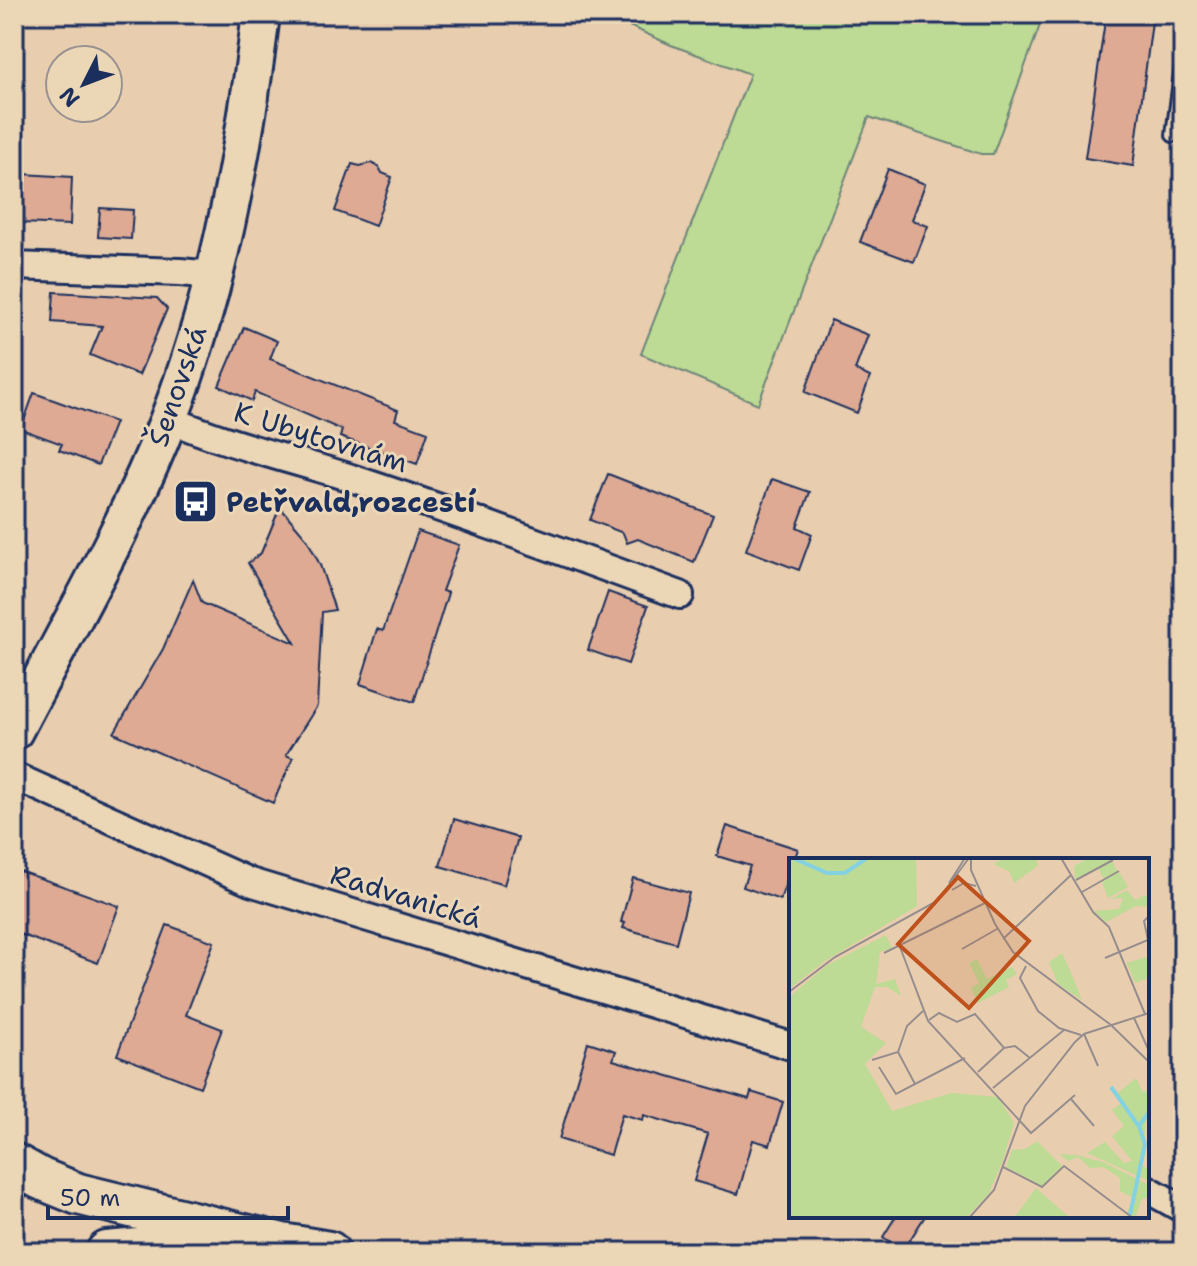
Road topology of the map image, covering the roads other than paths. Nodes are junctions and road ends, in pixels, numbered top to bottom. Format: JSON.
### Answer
{"nodes":[{"id":1,"x":261,"y":14,"type":"edge"},
{"id":2,"x":1183,"y":58,"type":"edge"},
{"id":3,"x":1173,"y":135,"type":"dead end"},
{"id":4,"x":14,"y":266,"type":"edge"},
{"id":5,"x":213,"y":275,"type":"junction"},
{"id":6,"x":169,"y":419,"type":"junction"},
{"id":7,"x":680,"y":595,"type":"dead end"},
{"id":8,"x":14,"y":731,"type":"edge"},
{"id":9,"x":14,"y":776,"type":"edge"},
{"id":10,"x":789,"y":1045,"type":"edge"},
{"id":11,"x":14,"y":1164,"type":"edge"},
{"id":12,"x":1149,"y":1190,"type":"edge"},
{"id":13,"x":1183,"y":1209,"type":"edge"},
{"id":14,"x":282,"y":1244,"type":"junction"},
{"id":15,"x":107,"y":1252,"type":"edge"},
{"id":16,"x":329,"y":1252,"type":"edge"}],
"edges":[{"from":1,"to":5,"type":"main road","name":"Šenovská"},
{"from":2,"to":3,"type":"lane"},
{"from":4,"to":5,"type":"street"},
{"from":5,"to":6,"type":"main road","name":"Šenovská"},
{"from":6,"to":7,"type":"street","name":"K Ubytovnám"},
{"from":6,"to":8,"type":"main road","name":"Šenovská"},
{"from":9,"to":10,"type":"street","name":"Radvanická"},
{"from":11,"to":14,"type":"main road"},
{"from":12,"to":13,"type":"street"},
{"from":14,"to":15,"type":"main road"},
{"from":14,"to":16,"type":"main road"}]}
